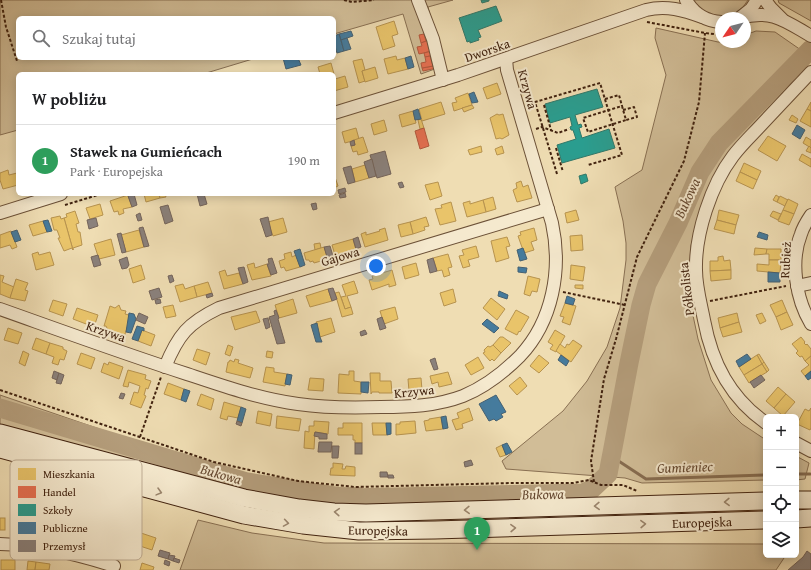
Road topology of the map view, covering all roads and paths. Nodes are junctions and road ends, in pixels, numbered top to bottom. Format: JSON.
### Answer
{"nodes":[{"id":1,"x":1,"y":0,"type":"edge"},
{"id":2,"x":344,"y":0,"type":"edge"},
{"id":3,"x":374,"y":0,"type":"edge"},
{"id":4,"x":418,"y":0,"type":"edge"},
{"id":5,"x":662,"y":0,"type":"edge"},
{"id":6,"x":686,"y":0,"type":"edge"},
{"id":7,"x":757,"y":0,"type":"edge"},
{"id":8,"x":765,"y":0,"type":"edge"},
{"id":9,"x":748,"y":12,"type":"edge"},
{"id":10,"x":644,"y":15,"type":"junction"},
{"id":11,"x":702,"y":17,"type":"junction"},
{"id":12,"x":751,"y":17,"type":"edge"},
{"id":13,"x":783,"y":19,"type":"junction"},
{"id":14,"x":715,"y":21,"type":"edge"},
{"id":15,"x":705,"y":33,"type":"junction"},
{"id":16,"x":715,"y":34,"type":"edge"},
{"id":17,"x":811,"y":36,"type":"edge"},
{"id":18,"x":16,"y":58,"type":"edge"},
{"id":19,"x":506,"y":59,"type":"junction"},
{"id":20,"x":811,"y":72,"type":"edge"},
{"id":21,"x":443,"y":80,"type":"junction"},
{"id":22,"x":605,"y":99,"type":"junction"},
{"id":23,"x":544,"y":105,"type":"dead end"},
{"id":24,"x":622,"y":106,"type":"junction"},
{"id":25,"x":608,"y":110,"type":"junction"},
{"id":26,"x":623,"y":110,"type":"junction"},
{"id":27,"x":336,"y":112,"type":"edge"},
{"id":28,"x":626,"y":120,"type":"junction"},
{"id":29,"x":612,"y":124,"type":"junction"},
{"id":30,"x":542,"y":127,"type":"junction"},
{"id":31,"x":569,"y":129,"type":"dead end"},
{"id":32,"x":533,"y":130,"type":"dead end"},
{"id":33,"x":551,"y":130,"type":"junction"},
{"id":34,"x":556,"y":148,"type":"dead end"},
{"id":35,"x":588,"y":165,"type":"dead end"},
{"id":36,"x":563,"y":172,"type":"dead end"},
{"id":37,"x":556,"y":174,"type":"dead end"},
{"id":38,"x":55,"y":196,"type":"edge"},
{"id":39,"x":548,"y":209,"type":"junction"},
{"id":40,"x":0,"y":213,"type":"edge"},
{"id":41,"x":811,"y":215,"type":"edge"},
{"id":42,"x":811,"y":283,"type":"edge"},
{"id":43,"x":794,"y":285,"type":"junction"},
{"id":44,"x":553,"y":290,"type":"junction"},
{"id":45,"x":701,"y":303,"type":"junction"},
{"id":46,"x":625,"y":305,"type":"junction"},
{"id":47,"x":0,"y":309,"type":"edge"},
{"id":48,"x":811,"y":324,"type":"edge"},
{"id":49,"x":165,"y":367,"type":"junction"},
{"id":50,"x":0,"y":390,"type":"edge"},
{"id":51,"x":763,"y":422,"type":"edge"},
{"id":52,"x":0,"y":433,"type":"edge"},
{"id":53,"x":140,"y":437,"type":"junction"},
{"id":54,"x":799,"y":445,"type":"edge"},
{"id":55,"x":0,"y":449,"type":"edge"},
{"id":56,"x":811,"y":451,"type":"edge"},
{"id":57,"x":41,"y":460,"type":"edge"},
{"id":58,"x":99,"y":460,"type":"edge"},
{"id":59,"x":142,"y":472,"type":"edge"},
{"id":60,"x":594,"y":482,"type":"junction"},
{"id":61,"x":142,"y":487,"type":"edge"},
{"id":62,"x":644,"y":491,"type":"dead end"},
{"id":63,"x":799,"y":500,"type":"edge"},
{"id":64,"x":811,"y":500,"type":"edge"},
{"id":65,"x":763,"y":501,"type":"edge"},
{"id":66,"x":811,"y":518,"type":"edge"},
{"id":67,"x":799,"y":519,"type":"edge"},
{"id":68,"x":763,"y":520,"type":"edge"},
{"id":69,"x":95,"y":560,"type":"edge"},
{"id":70,"x":114,"y":566,"type":"dead end"}],
"edges":[{"from":1,"to":18,"type":"path"},
{"from":2,"to":3,"type":"path"},
{"from":4,"to":21,"type":"street"},
{"from":5,"to":10,"type":"street","name":"Dworska"},
{"from":6,"to":11,"type":"street"},
{"from":7,"to":9,"type":"street"},
{"from":8,"to":13,"type":"street"},
{"from":10,"to":11,"type":"street","name":"Dworska"},
{"from":10,"to":15,"type":"path"},
{"from":10,"to":19,"type":"street","name":"Dworska"},
{"from":11,"to":14,"type":"street","name":"Dworska"},
{"from":12,"to":13,"type":"street"},
{"from":13,"to":17,"type":"street"},
{"from":15,"to":16,"type":"path"},
{"from":15,"to":46,"type":"path"},
{"from":19,"to":21,"type":"street","name":"Dworska"},
{"from":19,"to":39,"type":"street","name":"Krzywa"},
{"from":20,"to":45,"type":"street","name":"Półkolista"},
{"from":21,"to":27,"type":"street","name":"Dworska"},
{"from":22,"to":24,"type":"path"},
{"from":22,"to":25,"type":"path"},
{"from":22,"to":30,"type":"path"},
{"from":23,"to":33,"type":"path"},
{"from":24,"to":25,"type":"path"},
{"from":24,"to":26,"type":"path"},
{"from":25,"to":29,"type":"path"},
{"from":25,"to":29,"type":"path"},
{"from":26,"to":28,"type":"path"},
{"from":26,"to":28,"type":"path"},
{"from":28,"to":29,"type":"path"},
{"from":29,"to":35,"type":"path"},
{"from":30,"to":32,"type":"path"},
{"from":30,"to":33,"type":"path"},
{"from":30,"to":37,"type":"path"},
{"from":31,"to":33,"type":"path"},
{"from":34,"to":36,"type":"path"},
{"from":38,"to":40,"type":"street"},
{"from":39,"to":44,"type":"street","name":"Krzywa"},
{"from":39,"to":49,"type":"street","name":"Gajowa"},
{"from":41,"to":43,"type":"street","name":"Rubież"},
{"from":42,"to":43,"type":"street","name":"Rubież"},
{"from":43,"to":45,"type":"path"},
{"from":43,"to":48,"type":"street","name":"Rubież"},
{"from":44,"to":46,"type":"path"},
{"from":44,"to":49,"type":"street","name":"Krzywa"},
{"from":45,"to":51,"type":"street","name":"Półkolista"},
{"from":46,"to":60,"type":"path"},
{"from":47,"to":49,"type":"street","name":"Krzywa"},
{"from":49,"to":53,"type":"path"},
{"from":50,"to":53,"type":"path"},
{"from":58,"to":52,"type":"main road","name":"Europejska","one_way":true},
{"from":53,"to":60,"type":"path"},
{"from":54,"to":56,"type":"street"},
{"from":55,"to":57,"type":"main road","name":"Europejska","one_way":true},
{"from":65,"to":59,"type":"main road","name":"Europejska","one_way":true},
{"from":60,"to":62,"type":"path"},
{"from":61,"to":68,"type":"main road","name":"Europejska","one_way":true},
{"from":63,"to":64,"type":"main road"},
{"from":66,"to":67,"type":"main road"},
{"from":69,"to":70,"type":"street"}]}
